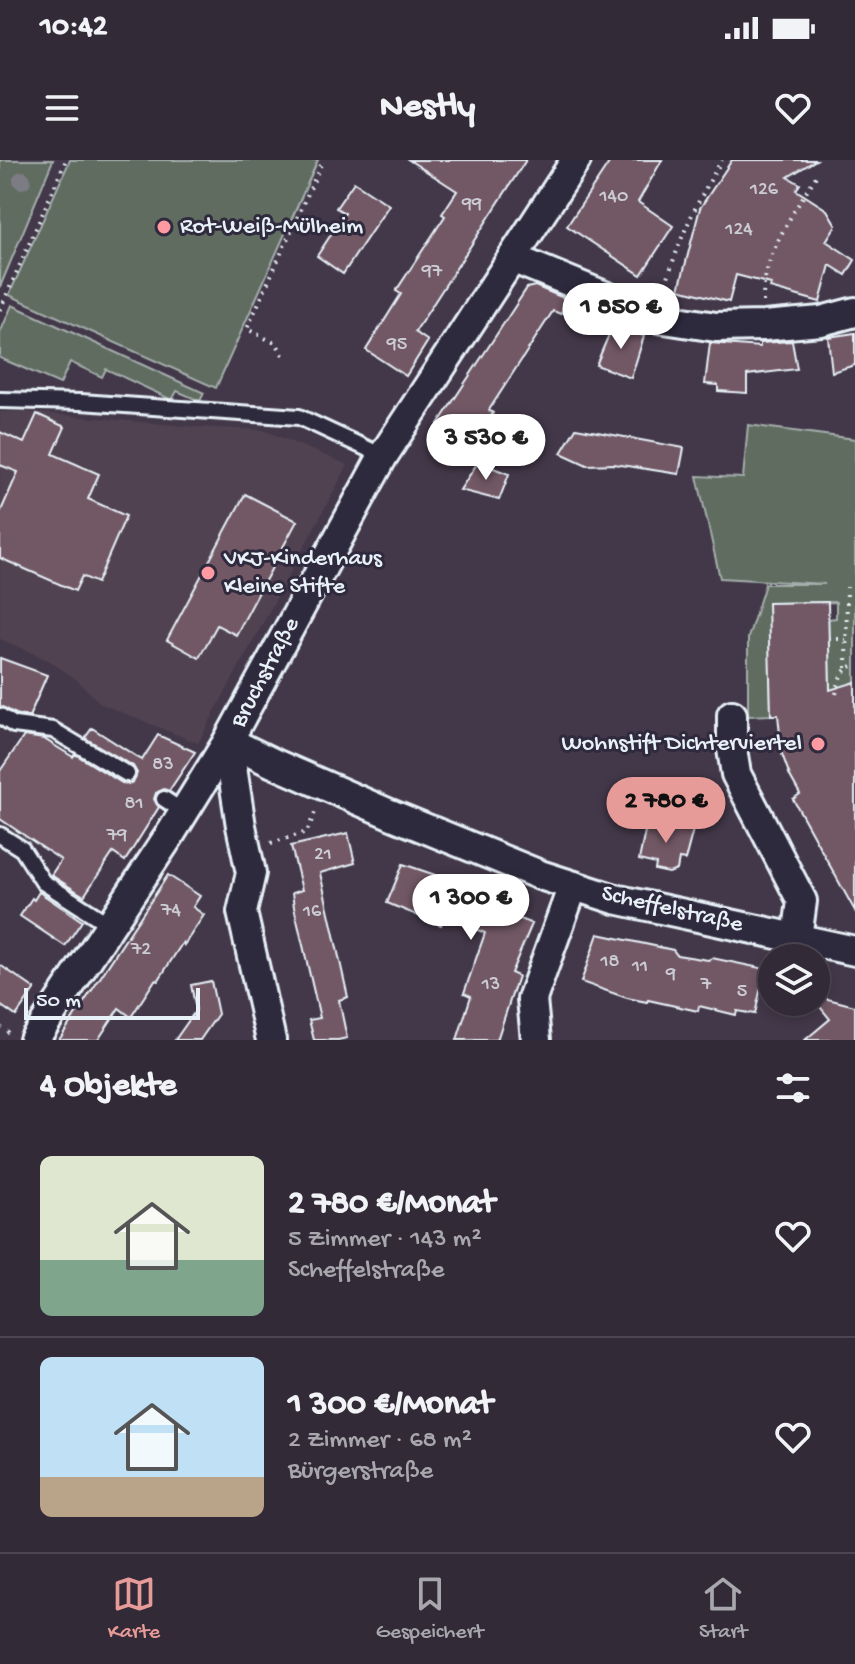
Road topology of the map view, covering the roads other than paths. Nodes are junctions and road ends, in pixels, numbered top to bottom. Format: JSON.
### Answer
{"nodes":[{"id":1,"x":576,"y":160,"type":"edge"},
{"id":2,"x":512,"y":258,"type":"junction"},
{"id":3,"x":855,"y":312,"type":"edge"},
{"id":4,"x":0,"y":400,"type":"edge"},
{"id":5,"x":383,"y":456,"type":"junction"},
{"id":6,"x":732,"y":715,"type":"dead end"},
{"id":7,"x":0,"y":716,"type":"edge"},
{"id":8,"x":228,"y":741,"type":"junction"},
{"id":9,"x":127,"y":774,"type":"dead end"},
{"id":10,"x":0,"y":835,"type":"edge"},
{"id":11,"x":573,"y":886,"type":"junction"},
{"id":12,"x":110,"y":925,"type":"junction"},
{"id":13,"x":797,"y":938,"type":"junction"},
{"id":14,"x":855,"y":951,"type":"edge"},
{"id":15,"x":34,"y":1040,"type":"edge"},
{"id":16,"x":271,"y":1040,"type":"edge"},
{"id":17,"x":536,"y":1040,"type":"edge"}],
"edges":[{"from":1,"to":2,"type":"street","name":"Bruchstraße"},
{"from":2,"to":3,"type":"street"},
{"from":2,"to":5,"type":"street","name":"Bruchstraße"},
{"from":4,"to":5,"type":"lane"},
{"from":5,"to":8,"type":"street","name":"Bruchstraße"},
{"from":6,"to":13,"type":"street"},
{"from":7,"to":9,"type":"lane"},
{"from":8,"to":11,"type":"street","name":"Scheffelstraße"},
{"from":8,"to":12,"type":"street","name":"Bruchstraße"},
{"from":8,"to":16,"type":"street"},
{"from":10,"to":12,"type":"lane"},
{"from":11,"to":13,"type":"street","name":"Scheffelstraße"},
{"from":11,"to":17,"type":"street"},
{"from":12,"to":15,"type":"street","name":"Bruchstraße"},
{"from":13,"to":14,"type":"street","name":"Scheffelstraße"}]}
